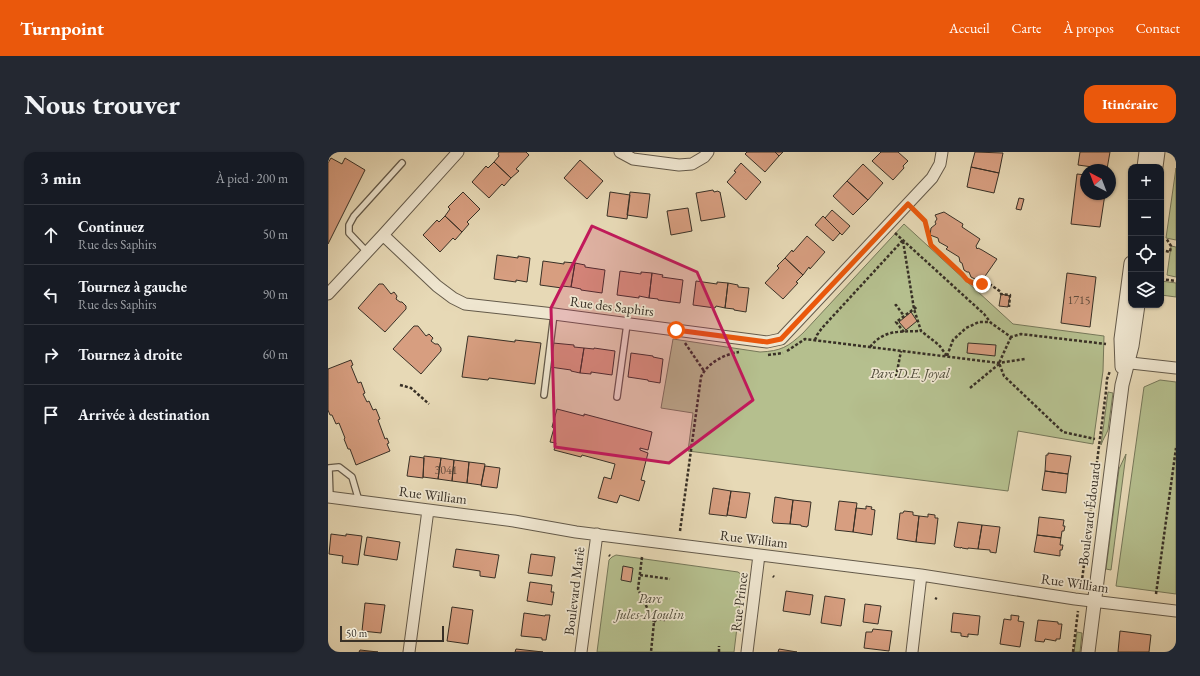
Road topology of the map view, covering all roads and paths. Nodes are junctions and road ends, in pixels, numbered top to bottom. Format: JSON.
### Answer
{"nodes":[{"id":1,"x":458,"y":152,"type":"edge"},
{"id":2,"x":620,"y":152,"type":"edge"},
{"id":3,"x":708,"y":152,"type":"edge"},
{"id":4,"x":942,"y":152,"type":"edge"},
{"id":5,"x":1146,"y":152,"type":"edge"},
{"id":6,"x":1158,"y":152,"type":"edge"},
{"id":7,"x":402,"y":163,"type":"dead end"},
{"id":8,"x":1144,"y":164,"type":"edge"},
{"id":9,"x":1156,"y":164,"type":"edge"},
{"id":10,"x":908,"y":204,"type":"junction"},
{"id":11,"x":888,"y":226,"type":"junction"},
{"id":12,"x":383,"y":235,"type":"junction"},
{"id":13,"x":1166,"y":238,"type":"dead end"},
{"id":14,"x":903,"y":240,"type":"junction"},
{"id":15,"x":1164,"y":251,"type":"edge"},
{"id":16,"x":367,"y":252,"type":"junction"},
{"id":17,"x":1130,"y":272,"type":"edge"},
{"id":18,"x":1164,"y":279,"type":"edge"},
{"id":19,"x":1176,"y":281,"type":"edge"},
{"id":20,"x":328,"y":294,"type":"edge"},
{"id":21,"x":895,"y":306,"type":"dead end"},
{"id":22,"x":918,"y":306,"type":"dead end"},
{"id":23,"x":1009,"y":307,"type":"dead end"},
{"id":24,"x":1138,"y":308,"type":"edge"},
{"id":25,"x":914,"y":309,"type":"junction"},
{"id":26,"x":554,"y":314,"type":"junction"},
{"id":27,"x":904,"y":316,"type":"junction"},
{"id":28,"x":991,"y":322,"type":"junction"},
{"id":29,"x":627,"y":324,"type":"junction"},
{"id":30,"x":676,"y":330,"type":"junction"},
{"id":31,"x":920,"y":330,"type":"junction"},
{"id":32,"x":904,"y":332,"type":"junction"},
{"id":33,"x":1011,"y":337,"type":"junction"},
{"id":34,"x":1106,"y":344,"type":"dead end"},
{"id":35,"x":870,"y":347,"type":"junction"},
{"id":36,"x":900,"y":351,"type":"junction"},
{"id":37,"x":947,"y":357,"type":"junction"},
{"id":38,"x":1025,"y":359,"type":"dead end"},
{"id":39,"x":1125,"y":362,"type":"junction"},
{"id":40,"x":999,"y":363,"type":"junction"},
{"id":41,"x":712,"y":364,"type":"dead end"},
{"id":42,"x":1176,"y":368,"type":"edge"},
{"id":43,"x":704,"y":371,"type":"junction"},
{"id":44,"x":896,"y":377,"type":"dead end"},
{"id":45,"x":1107,"y":379,"type":"dead end"},
{"id":46,"x":400,"y":386,"type":"dead end"},
{"id":47,"x":970,"y":388,"type":"dead end"},
{"id":48,"x":544,"y":395,"type":"dead end"},
{"id":49,"x":617,"y":397,"type":"dead end"},
{"id":50,"x":429,"y":404,"type":"dead end"},
{"id":51,"x":1095,"y":439,"type":"dead end"},
{"id":52,"x":1176,"y":448,"type":"edge"},
{"id":53,"x":329,"y":497,"type":"edge"},
{"id":54,"x":359,"y":501,"type":"junction"},
{"id":55,"x":428,"y":510,"type":"junction"},
{"id":56,"x":680,"y":531,"type":"dead end"},
{"id":57,"x":597,"y":534,"type":"junction"},
{"id":58,"x":760,"y":555,"type":"junction"},
{"id":59,"x":642,"y":557,"type":"dead end"},
{"id":60,"x":1082,"y":573,"type":"dead end"},
{"id":61,"x":640,"y":575,"type":"junction"},
{"id":62,"x":921,"y":575,"type":"junction"},
{"id":63,"x":670,"y":579,"type":"dead end"},
{"id":64,"x":1156,"y":594,"type":"dead end"},
{"id":65,"x":1094,"y":602,"type":"junction"},
{"id":66,"x":1176,"y":611,"type":"edge"},
{"id":67,"x":1077,"y":617,"type":"dead end"},
{"id":68,"x":665,"y":620,"type":"dead end"},
{"id":69,"x":654,"y":622,"type":"junction"},
{"id":70,"x":719,"y":646,"type":"dead end"},
{"id":71,"x":410,"y":652,"type":"edge"},
{"id":72,"x":581,"y":652,"type":"edge"},
{"id":73,"x":651,"y":652,"type":"edge"},
{"id":74,"x":719,"y":652,"type":"edge"},
{"id":75,"x":748,"y":652,"type":"edge"},
{"id":76,"x":912,"y":652,"type":"edge"},
{"id":77,"x":1073,"y":652,"type":"edge"},
{"id":78,"x":1088,"y":652,"type":"edge"}],
"edges":[{"from":1,"to":12,"type":"street"},
{"from":2,"to":3,"type":"street"},
{"from":4,"to":10,"type":"street","name":"Rue des Saphirs"},
{"from":5,"to":8,"type":"street"},
{"from":6,"to":9,"type":"street"},
{"from":7,"to":16,"type":"lane"},
{"from":10,"to":11,"type":"street","name":"Rue des Saphirs"},
{"from":10,"to":23,"type":"path"},
{"from":11,"to":14,"type":"path"},
{"from":11,"to":30,"type":"street","name":"Rue des Saphirs"},
{"from":12,"to":16,"type":"street"},
{"from":12,"to":26,"type":"street","name":"Rue des Saphirs"},
{"from":13,"to":15,"type":"path"},
{"from":14,"to":25,"type":"path"},
{"from":14,"to":28,"type":"path"},
{"from":14,"to":35,"type":"path"},
{"from":16,"to":20,"type":"street"},
{"from":17,"to":39,"type":"street","name":"Boulevard Édouard"},
{"from":18,"to":19,"type":"path"},
{"from":21,"to":27,"type":"path"},
{"from":22,"to":25,"type":"path"},
{"from":24,"to":39,"type":"street","name":"Boulevard Édouard"},
{"from":25,"to":27,"type":"path"},
{"from":25,"to":31,"type":"path"},
{"from":26,"to":29,"type":"street","name":"Rue des Saphirs"},
{"from":26,"to":48,"type":"lane"},
{"from":27,"to":32,"type":"path"},
{"from":28,"to":33,"type":"path"},
{"from":28,"to":37,"type":"path"},
{"from":29,"to":30,"type":"street","name":"Rue des Saphirs"},
{"from":29,"to":49,"type":"lane"},
{"from":30,"to":43,"type":"path"},
{"from":31,"to":32,"type":"path"},
{"from":31,"to":37,"type":"path"},
{"from":32,"to":35,"type":"path"},
{"from":33,"to":34,"type":"path"},
{"from":33,"to":40,"type":"path"},
{"from":35,"to":36,"type":"path"},
{"from":36,"to":37,"type":"path"},
{"from":36,"to":44,"type":"path"},
{"from":37,"to":40,"type":"path"},
{"from":38,"to":40,"type":"path"},
{"from":39,"to":42,"type":"street"},
{"from":39,"to":65,"type":"street","name":"Boulevard Édouard"},
{"from":40,"to":47,"type":"path"},
{"from":40,"to":51,"type":"path"},
{"from":41,"to":43,"type":"path"},
{"from":43,"to":56,"type":"path"},
{"from":45,"to":60,"type":"path","name":"Boulevard Édouard"},
{"from":46,"to":50,"type":"path"},
{"from":52,"to":64,"type":"path"},
{"from":53,"to":54,"type":"street","name":"Rue William"},
{"from":53,"to":54,"type":"lane"},
{"from":54,"to":55,"type":"street","name":"Rue William"},
{"from":55,"to":57,"type":"street","name":"Rue William"},
{"from":55,"to":71,"type":"street"},
{"from":57,"to":58,"type":"street","name":"Rue William"},
{"from":57,"to":72,"type":"street","name":"Boulevard Marie"},
{"from":58,"to":62,"type":"street","name":"Rue William"},
{"from":58,"to":75,"type":"street","name":"Rue Prince"},
{"from":59,"to":61,"type":"path"},
{"from":61,"to":63,"type":"path"},
{"from":61,"to":69,"type":"path"},
{"from":62,"to":65,"type":"street","name":"Rue William"},
{"from":62,"to":76,"type":"street"},
{"from":65,"to":66,"type":"street","name":"Rue William"},
{"from":65,"to":78,"type":"street","name":"Boulevard Édouard"},
{"from":67,"to":77,"type":"path"},
{"from":68,"to":69,"type":"path"},
{"from":69,"to":73,"type":"path"},
{"from":70,"to":74,"type":"path"}]}
